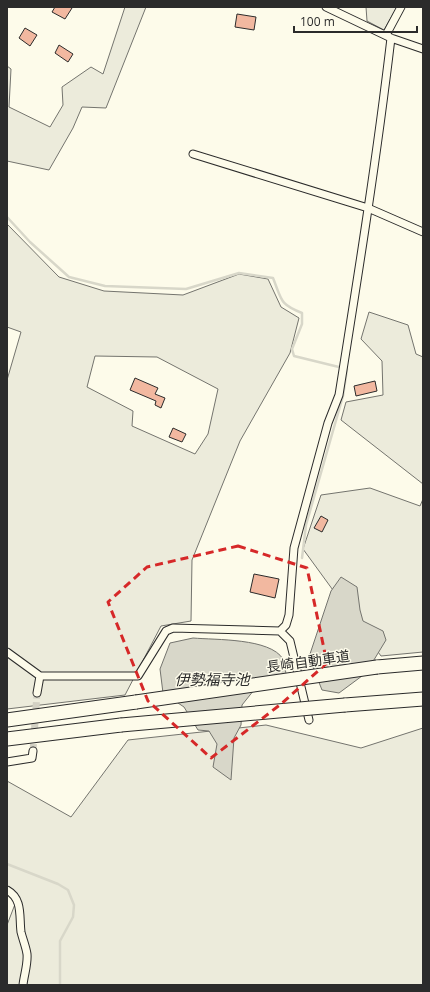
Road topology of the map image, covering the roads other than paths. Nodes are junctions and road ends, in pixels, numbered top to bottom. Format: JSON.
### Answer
{"nodes":[{"id":1,"x":326,"y":7,"type":"edge"},
{"id":2,"x":401,"y":7,"type":"edge"},
{"id":3,"x":388,"y":36,"type":"junction"},
{"id":4,"x":423,"y":49,"type":"edge"},
{"id":5,"x":193,"y":154,"type":"dead end"},
{"id":6,"x":368,"y":208,"type":"junction"},
{"id":7,"x":423,"y":232,"type":"edge"},
{"id":8,"x":280,"y":631,"type":"junction"},
{"id":9,"x":7,"y":652,"type":"edge"},
{"id":10,"x":423,"y":663,"type":"edge"},
{"id":11,"x":40,"y":676,"type":"junction"},
{"id":12,"x":37,"y":693,"type":"tunnel mouth"},
{"id":13,"x":423,"y":699,"type":"edge"},
{"id":14,"x":7,"y":720,"type":"edge"},
{"id":15,"x":309,"y":720,"type":"dead end"},
{"id":16,"x":7,"y":739,"type":"edge"},
{"id":17,"x":33,"y":751,"type":"dead end"},
{"id":18,"x":7,"y":762,"type":"edge"},
{"id":19,"x":7,"y":890,"type":"edge"},
{"id":20,"x":23,"y":985,"type":"edge"}],
"edges":[{"from":1,"to":3,"type":"street"},
{"from":2,"to":3,"type":"street"},
{"from":3,"to":4,"type":"street"},
{"from":3,"to":6,"type":"street"},
{"from":5,"to":6,"type":"street"},
{"from":6,"to":7,"type":"street"},
{"from":6,"to":8,"type":"street"},
{"from":8,"to":11,"type":"street"},
{"from":8,"to":15,"type":"street"},
{"from":9,"to":11,"type":"street"},
{"from":10,"to":14,"type":"highway","name":"長崎自動車道","bridge":true},
{"from":11,"to":12,"type":"street"},
{"from":13,"to":16,"type":"highway","bridge":true},
{"from":17,"to":18,"type":"street"},
{"from":19,"to":20,"type":"street"}]}
